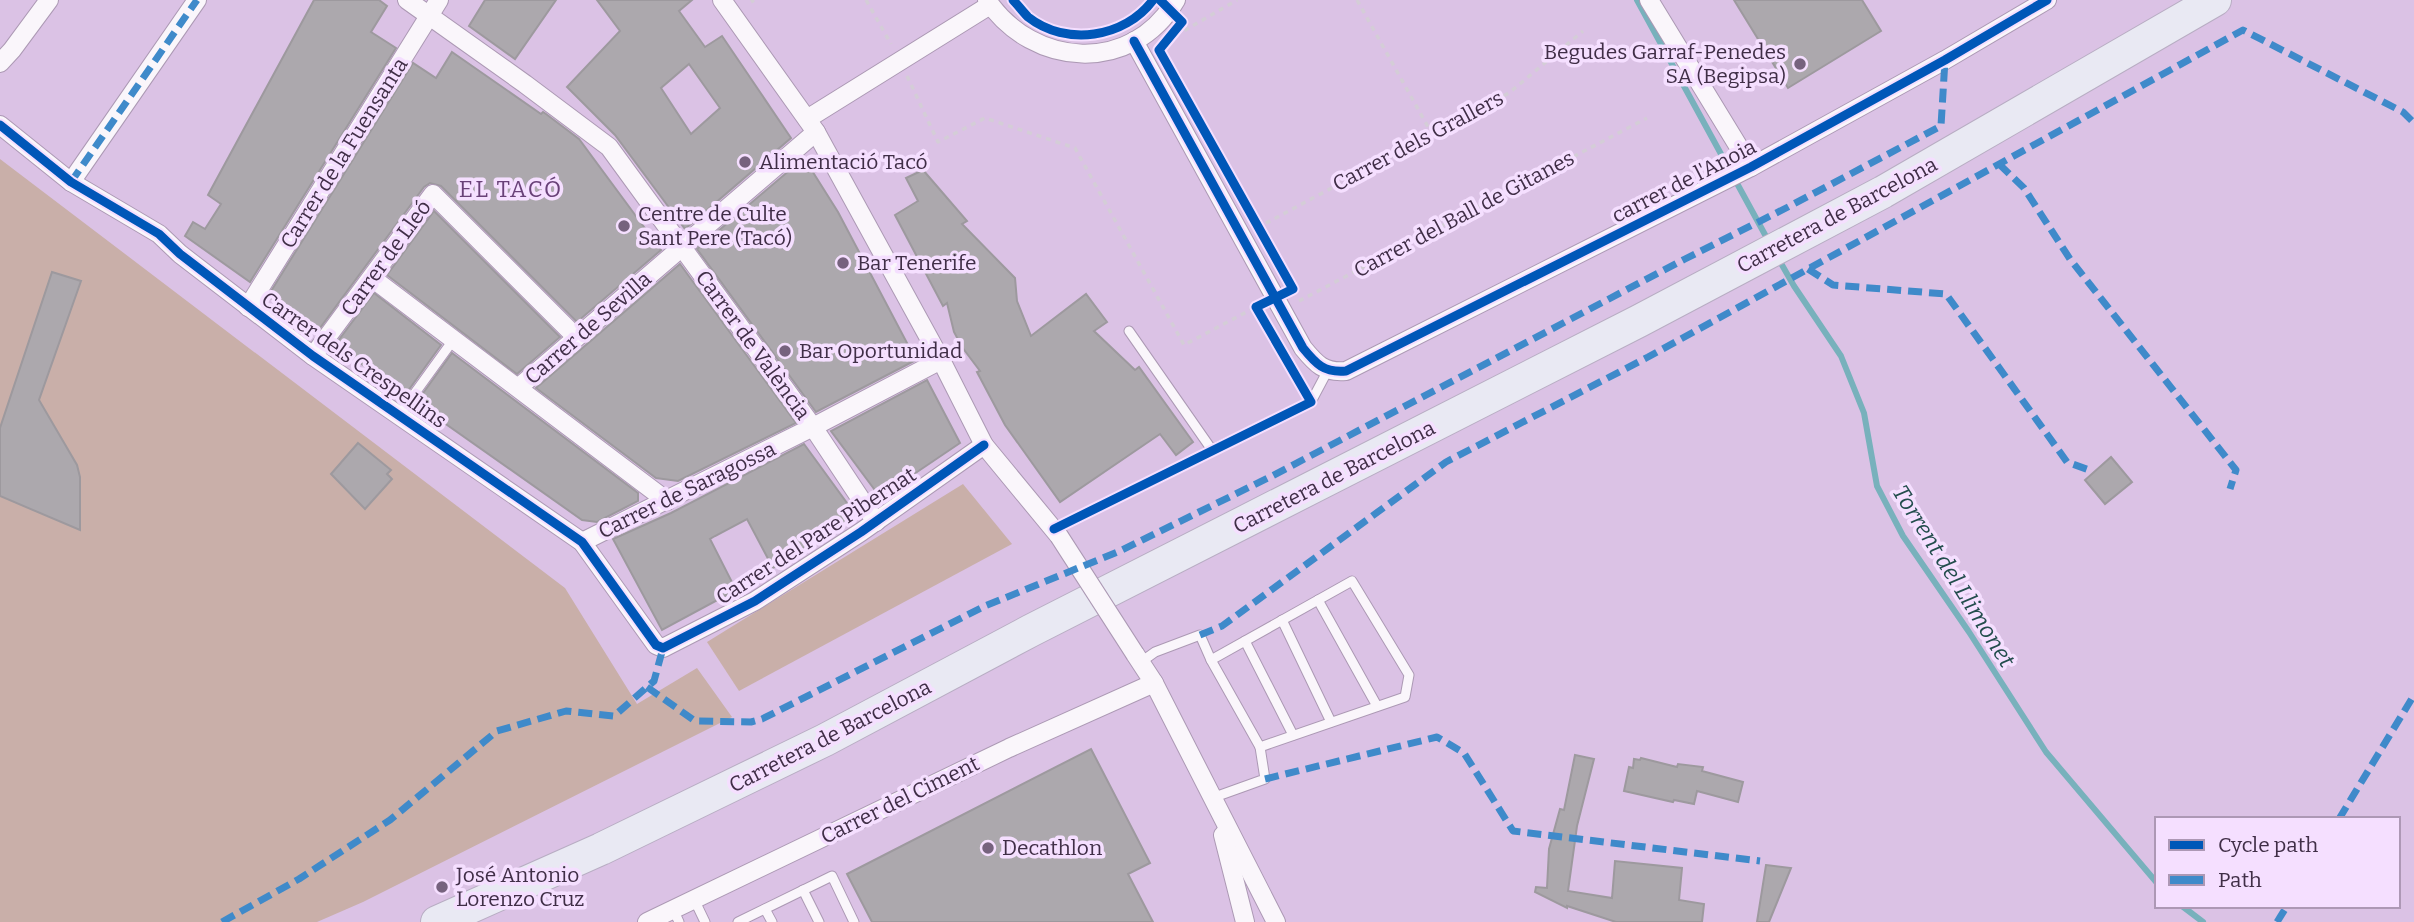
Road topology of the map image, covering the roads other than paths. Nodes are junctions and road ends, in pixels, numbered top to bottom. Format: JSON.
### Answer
{"nodes":[{"id":1,"x":49,"y":0,"type":"edge"},
{"id":2,"x":197,"y":0,"type":"edge"},
{"id":3,"x":407,"y":0,"type":"edge"},
{"id":4,"x":722,"y":0,"type":"edge"},
{"id":5,"x":728,"y":0,"type":"edge"},
{"id":6,"x":1649,"y":0,"type":"edge"},
{"id":7,"x":2047,"y":0,"type":"edge"},
{"id":8,"x":2215,"y":0,"type":"edge"},
{"id":9,"x":989,"y":3,"type":"edge"},
{"id":10,"x":1175,"y":7,"type":"edge"},
{"id":11,"x":435,"y":8,"type":"edge"},
{"id":12,"x":1134,"y":41,"type":"junction"},
{"id":13,"x":0,"y":63,"type":"edge"},
{"id":14,"x":0,"y":125,"type":"edge"},
{"id":15,"x":811,"y":126,"type":"junction"},
{"id":16,"x":1751,"y":167,"type":"junction"},
{"id":17,"x":71,"y":182,"type":"junction"},
{"id":18,"x":681,"y":247,"type":"junction"},
{"id":19,"x":372,"y":278,"type":"junction"},
{"id":20,"x":248,"y":307,"type":"junction"},
{"id":21,"x":1129,"y":331,"type":"dead end"},
{"id":22,"x":576,"y":337,"type":"junction"},
{"id":23,"x":454,"y":339,"type":"junction"},
{"id":24,"x":313,"y":356,"type":"junction"},
{"id":25,"x":940,"y":360,"type":"junction"},
{"id":26,"x":1328,"y":370,"type":"junction"},
{"id":27,"x":519,"y":387,"type":"junction"},
{"id":28,"x":399,"y":415,"type":"junction"},
{"id":29,"x":813,"y":427,"type":"junction"},
{"id":30,"x":984,"y":445,"type":"junction"},
{"id":31,"x":667,"y":500,"type":"junction"},
{"id":32,"x":876,"y":522,"type":"junction"},
{"id":33,"x":582,"y":542,"type":"junction"},
{"id":34,"x":1318,"y":600,"type":"junction"},
{"id":35,"x":1282,"y":620,"type":"junction"},
{"id":36,"x":1245,"y":641,"type":"junction"},
{"id":37,"x":663,"y":648,"type":"joint"},
{"id":38,"x":1138,"y":658,"type":"junction"},
{"id":39,"x":1211,"y":660,"type":"junction"},
{"id":40,"x":1154,"y":683,"type":"junction"},
{"id":41,"x":1377,"y":706,"type":"junction"},
{"id":42,"x":1331,"y":722,"type":"junction"},
{"id":43,"x":1293,"y":735,"type":"junction"},
{"id":44,"x":1260,"y":747,"type":"junction"},
{"id":45,"x":1215,"y":803,"type":"junction"},
{"id":46,"x":803,"y":890,"type":"junction"},
{"id":47,"x":694,"y":899,"type":"junction"},
{"id":48,"x":765,"y":909,"type":"junction"},
{"id":49,"x":676,"y":916,"type":"edge"},
{"id":50,"x":437,"y":922,"type":"edge"},
{"id":51,"x":648,"y":922,"type":"edge"},
{"id":52,"x":705,"y":922,"type":"edge"},
{"id":53,"x":738,"y":922,"type":"edge"},
{"id":54,"x":772,"y":922,"type":"edge"},
{"id":55,"x":819,"y":922,"type":"edge"},
{"id":56,"x":854,"y":922,"type":"edge"},
{"id":57,"x":1245,"y":922,"type":"edge"},
{"id":58,"x":1276,"y":922,"type":"edge"}],
"edges":[{"from":1,"to":13,"type":"street"},
{"from":2,"to":17,"type":"street"},
{"from":3,"to":11,"type":"street","name":"Carrer de València"},
{"from":4,"to":15,"type":"street"},
{"from":5,"to":15,"type":"lane"},
{"from":6,"to":16,"type":"street"},
{"from":7,"to":16,"type":"street","name":"carrer de l'Anoia"},
{"from":8,"to":50,"type":"highway","name":"Carretera de Barcelona"},
{"from":9,"to":12,"type":"street"},
{"from":9,"to":15,"type":"street","name":"Carrer de Sevilla"},
{"from":10,"to":12,"type":"street"},
{"from":11,"to":18,"type":"street","name":"Carrer de València"},
{"from":11,"to":20,"type":"street","name":"Carrer de la Fuensanta"},
{"from":12,"to":26,"type":"street"},
{"from":14,"to":17,"type":"street","name":"Carrer dels Crespellins"},
{"from":15,"to":18,"type":"street","name":"Carrer de Sevilla"},
{"from":15,"to":25,"type":"street"},
{"from":16,"to":26,"type":"street","name":"carrer de l'Anoia"},
{"from":17,"to":20,"type":"street","name":"Carrer dels Crespellins"},
{"from":18,"to":22,"type":"street","name":"Carrer de Sevilla"},
{"from":18,"to":29,"type":"street","name":"Carrer de València"},
{"from":19,"to":22,"type":"street","name":"Carrer de Lleó"},
{"from":19,"to":23,"type":"street"},
{"from":19,"to":24,"type":"street","name":"Carrer de Lleó"},
{"from":20,"to":24,"type":"street","name":"Carrer dels Crespellins"},
{"from":21,"to":26,"type":"lane"},
{"from":22,"to":27,"type":"street","name":"Carrer de Sevilla"},
{"from":23,"to":27,"type":"street"},
{"from":23,"to":28,"type":"lane"},
{"from":24,"to":28,"type":"street","name":"Carrer dels Crespellins"},
{"from":25,"to":29,"type":"street","name":"Carrer de Saragossa"},
{"from":25,"to":30,"type":"street"},
{"from":27,"to":31,"type":"street"},
{"from":28,"to":33,"type":"street","name":"Carrer dels Crespellins"},
{"from":29,"to":31,"type":"street","name":"Carrer de Saragossa"},
{"from":29,"to":32,"type":"street","name":"Carrer de València"},
{"from":30,"to":32,"type":"street","name":"Carrer del Pare Pibernat"},
{"from":30,"to":38,"type":"street","bridge":true},
{"from":31,"to":33,"type":"street","name":"Carrer de Saragossa"},
{"from":32,"to":37,"type":"street","name":"Carrer del Pare Pibernat"},
{"from":33,"to":37,"type":"street","name":"Carrer dels Crespellins"},
{"from":34,"to":35,"type":"lane"},
{"from":34,"to":41,"type":"lane"},
{"from":34,"to":41,"type":"lane"},
{"from":35,"to":36,"type":"lane"},
{"from":35,"to":42,"type":"lane"},
{"from":36,"to":39,"type":"lane"},
{"from":36,"to":43,"type":"lane"},
{"from":38,"to":39,"type":"lane"},
{"from":38,"to":40,"type":"street"},
{"from":39,"to":44,"type":"lane"},
{"from":40,"to":45,"type":"street"},
{"from":40,"to":47,"type":"street","name":"Carrer del Ciment"},
{"from":41,"to":42,"type":"lane"},
{"from":42,"to":43,"type":"lane"},
{"from":43,"to":44,"type":"lane"},
{"from":44,"to":45,"type":"lane"},
{"from":45,"to":57,"type":"street"},
{"from":45,"to":58,"type":"street"},
{"from":46,"to":48,"type":"lane"},
{"from":46,"to":55,"type":"lane"},
{"from":46,"to":56,"type":"lane"},
{"from":47,"to":49,"type":"street","name":"Carrer del Ciment"},
{"from":47,"to":52,"type":"lane"},
{"from":48,"to":53,"type":"lane"},
{"from":48,"to":54,"type":"lane"},
{"from":49,"to":51,"type":"street","name":"Carrer del Ciment"}]}
